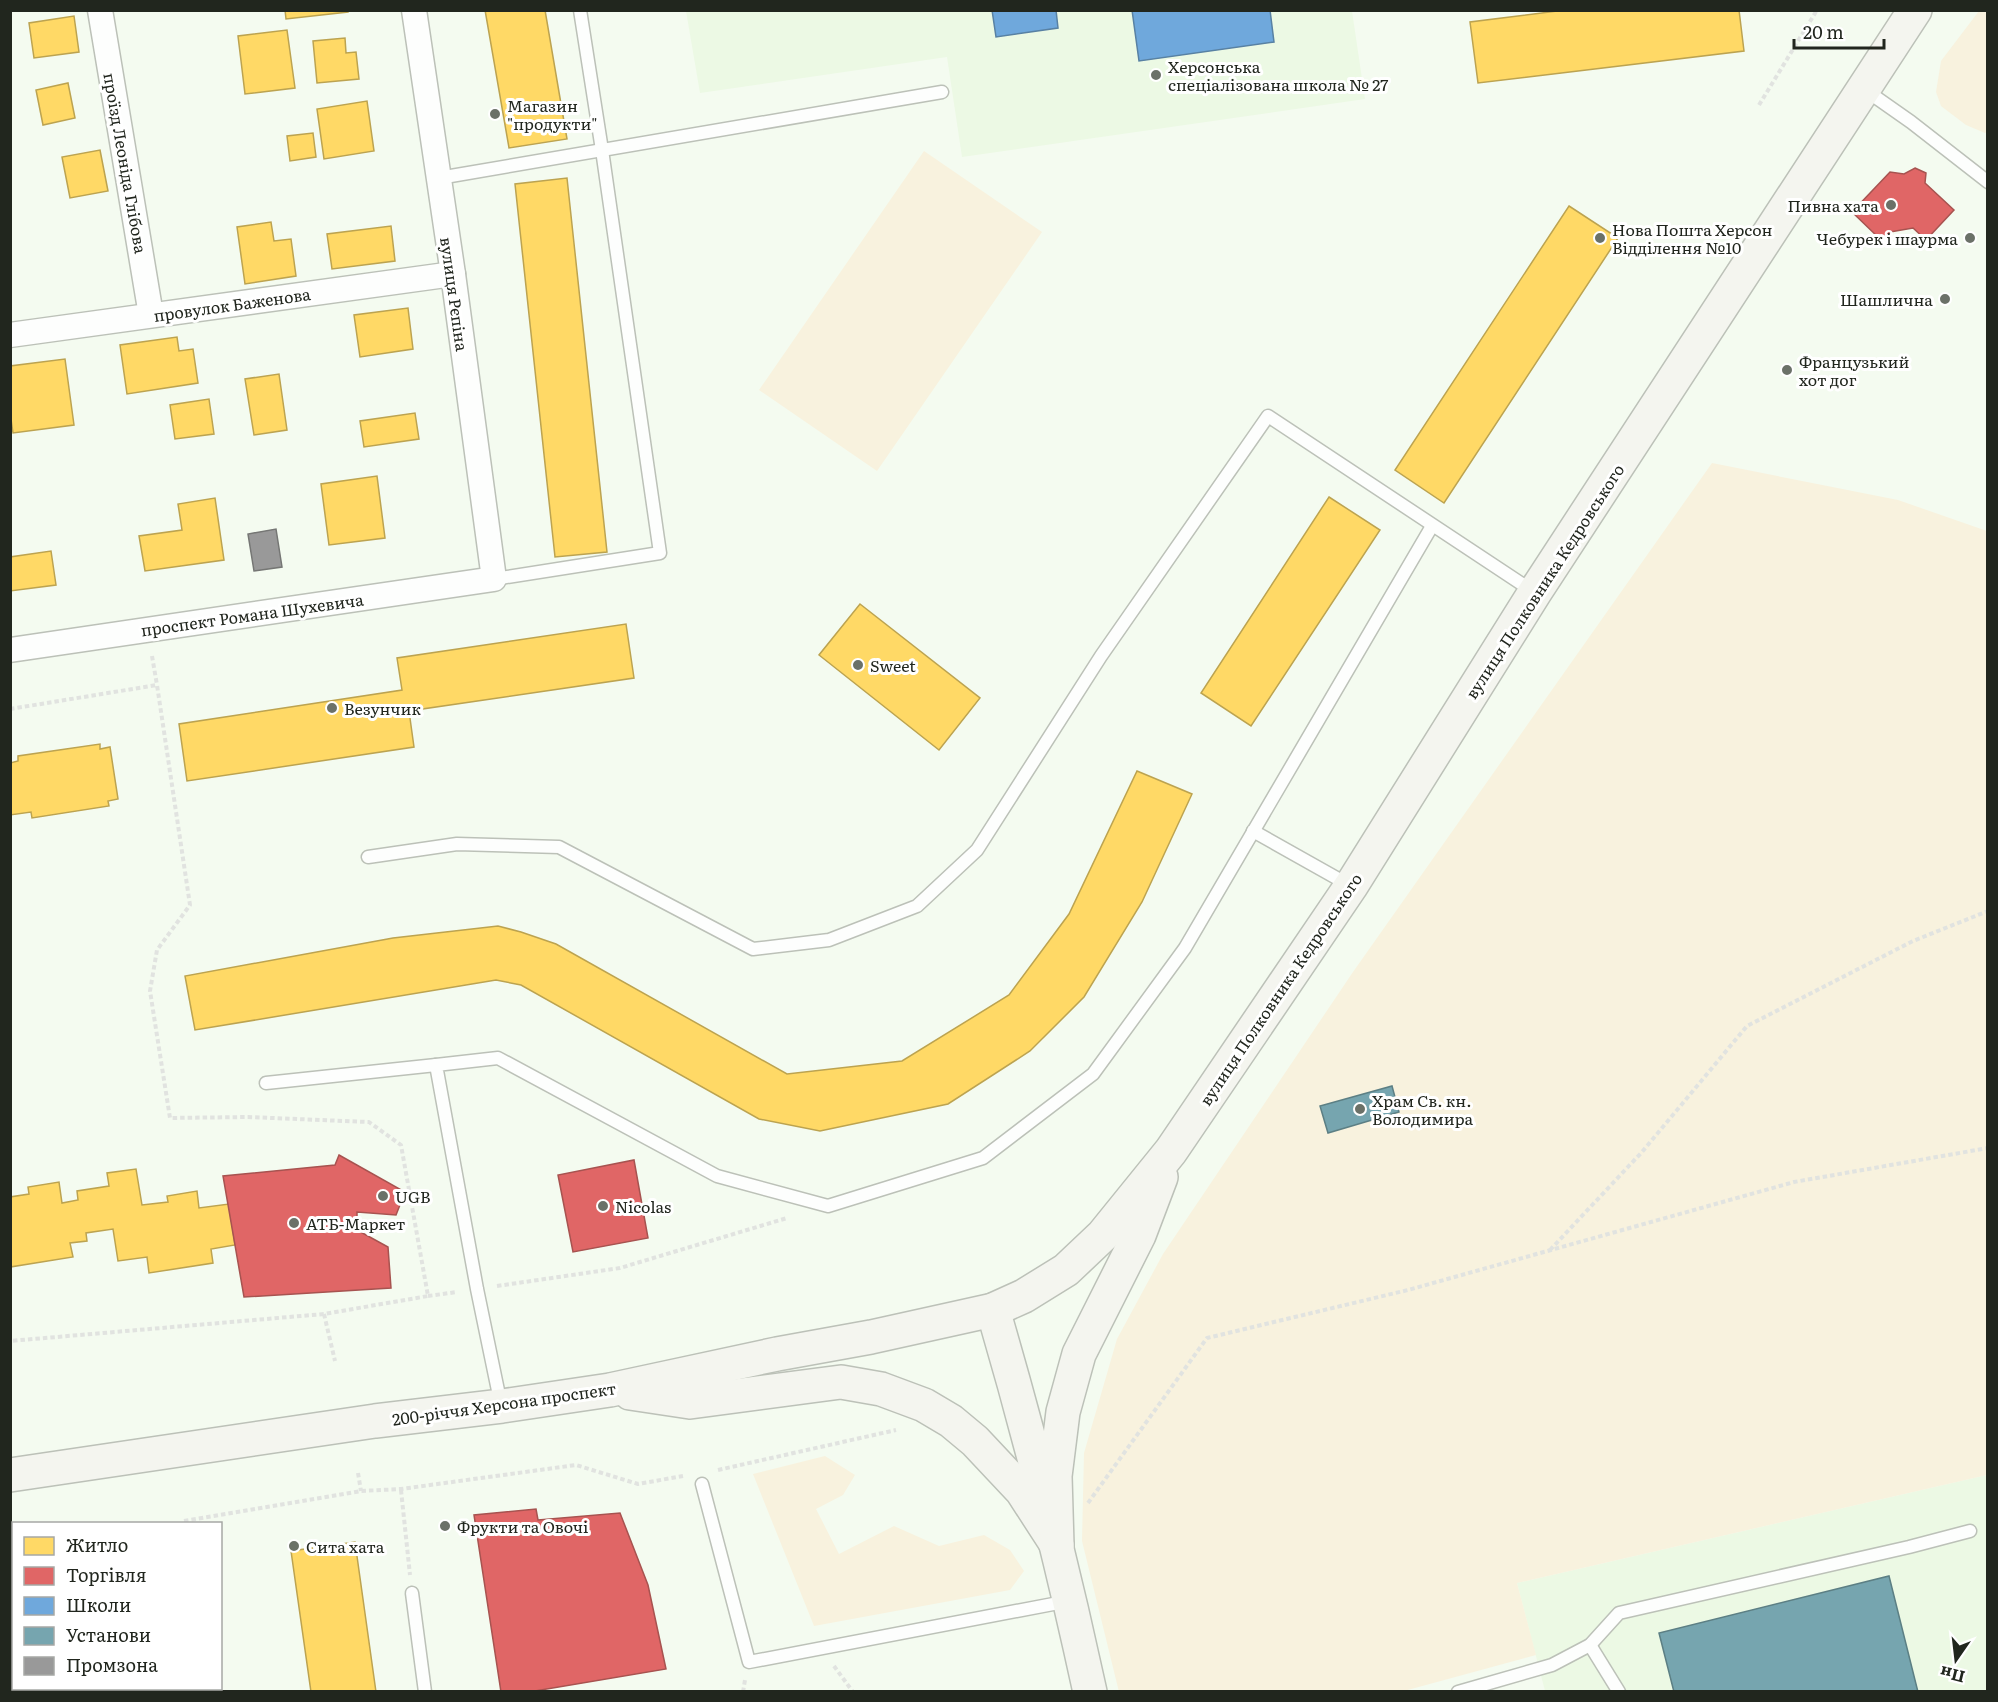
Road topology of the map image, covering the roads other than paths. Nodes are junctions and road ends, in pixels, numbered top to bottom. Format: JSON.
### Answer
{"nodes":[{"id":1,"x":100,"y":10,"type":"edge"},
{"id":2,"x":414,"y":10,"type":"edge"},
{"id":3,"x":580,"y":10,"type":"edge"},
{"id":4,"x":1915,"y":10,"type":"edge"},
{"id":5,"x":1864,"y":89,"type":"junction"},
{"id":6,"x":942,"y":92,"type":"dead end"},
{"id":7,"x":602,"y":150,"type":"junction"},
{"id":8,"x":439,"y":178,"type":"junction"},
{"id":9,"x":1988,"y":182,"type":"edge"},
{"id":10,"x":453,"y":274,"type":"junction"},
{"id":11,"x":151,"y":315,"type":"junction"},
{"id":12,"x":10,"y":335,"type":"edge"},
{"id":13,"x":1432,"y":526,"type":"junction"},
{"id":14,"x":494,"y":579,"type":"junction"},
{"id":15,"x":1535,"y":592,"type":"junction"},
{"id":16,"x":10,"y":650,"type":"edge"},
{"id":17,"x":1253,"y":831,"type":"junction"},
{"id":18,"x":368,"y":857,"type":"dead end"},
{"id":19,"x":1351,"y":886,"type":"junction"},
{"id":20,"x":436,"y":1065,"type":"junction"},
{"id":21,"x":266,"y":1083,"type":"dead end"},
{"id":22,"x":1171,"y":1151,"type":"junction"},
{"id":23,"x":993,"y":1310,"type":"junction"},
{"id":24,"x":610,"y":1390,"type":"junction"},
{"id":25,"x":502,"y":1406,"type":"junction"},
{"id":26,"x":10,"y":1475,"type":"edge"},
{"id":27,"x":701,"y":1479,"type":"road end"},
{"id":28,"x":1970,"y":1531,"type":"dead end"},
{"id":29,"x":1058,"y":1545,"type":"junction"},
{"id":30,"x":412,"y":1593,"type":"road end"},
{"id":31,"x":1070,"y":1600,"type":"junction"},
{"id":32,"x":1590,"y":1645,"type":"junction"},
{"id":33,"x":425,"y":1692,"type":"edge"},
{"id":34,"x":1090,"y":1692,"type":"edge"},
{"id":35,"x":1458,"y":1692,"type":"edge"},
{"id":36,"x":1619,"y":1692,"type":"edge"}],
"edges":[{"from":1,"to":11,"type":"street","name":"проїзд Леоніда Глібова"},
{"from":2,"to":8,"type":"street","name":"вулиця Рєпіна"},
{"from":3,"to":7,"type":"lane"},
{"from":4,"to":5,"type":"street","name":"вулиця Полковника Кедровського"},
{"from":5,"to":9,"type":"lane"},
{"from":5,"to":15,"type":"street","name":"вулиця Полковника Кедровського"},
{"from":6,"to":7,"type":"lane"},
{"from":7,"to":8,"type":"lane"},
{"from":7,"to":14,"type":"lane"},
{"from":8,"to":10,"type":"street","name":"вулиця Рєпіна"},
{"from":10,"to":11,"type":"street","name":"провулок Баженова"},
{"from":10,"to":14,"type":"street","name":"вулиця Рєпіна"},
{"from":11,"to":12,"type":"street","name":"провулок Баженова"},
{"from":13,"to":15,"type":"lane"},
{"from":13,"to":17,"type":"lane"},
{"from":13,"to":18,"type":"lane"},
{"from":14,"to":16,"type":"street","name":"проспект Романа Шухевича"},
{"from":15,"to":19,"type":"street","name":"вулиця Полковника Кедровського"},
{"from":17,"to":19,"type":"lane"},
{"from":17,"to":20,"type":"lane"},
{"from":19,"to":22,"type":"street","name":"вулиця Полковника Кедровського"},
{"from":20,"to":21,"type":"lane"},
{"from":20,"to":25,"type":"lane"},
{"from":22,"to":23,"type":"street","name":"вулиця Полковника Кедровського"},
{"from":22,"to":29,"type":"street","name":"вулиця Полковника Кедровського"},
{"from":23,"to":24,"type":"street","name":"200-річчя Херсона проспект"},
{"from":23,"to":29,"type":"street","name":"вулиця Полковника Кедровського"},
{"from":24,"to":25,"type":"street","name":"200-річчя Херсона проспект"},
{"from":24,"to":29,"type":"street","name":"вулиця Полковника Кедровського"},
{"from":25,"to":26,"type":"street","name":"200-річчя Херсона проспект"},
{"from":27,"to":31,"type":"lane"},
{"from":28,"to":32,"type":"lane"},
{"from":29,"to":31,"type":"street","name":"вулиця Полковника Кедровського"},
{"from":30,"to":33,"type":"lane"},
{"from":31,"to":34,"type":"street","name":"вулиця Полковника Кедровського"},
{"from":32,"to":35,"type":"lane"},
{"from":32,"to":36,"type":"lane"}]}
